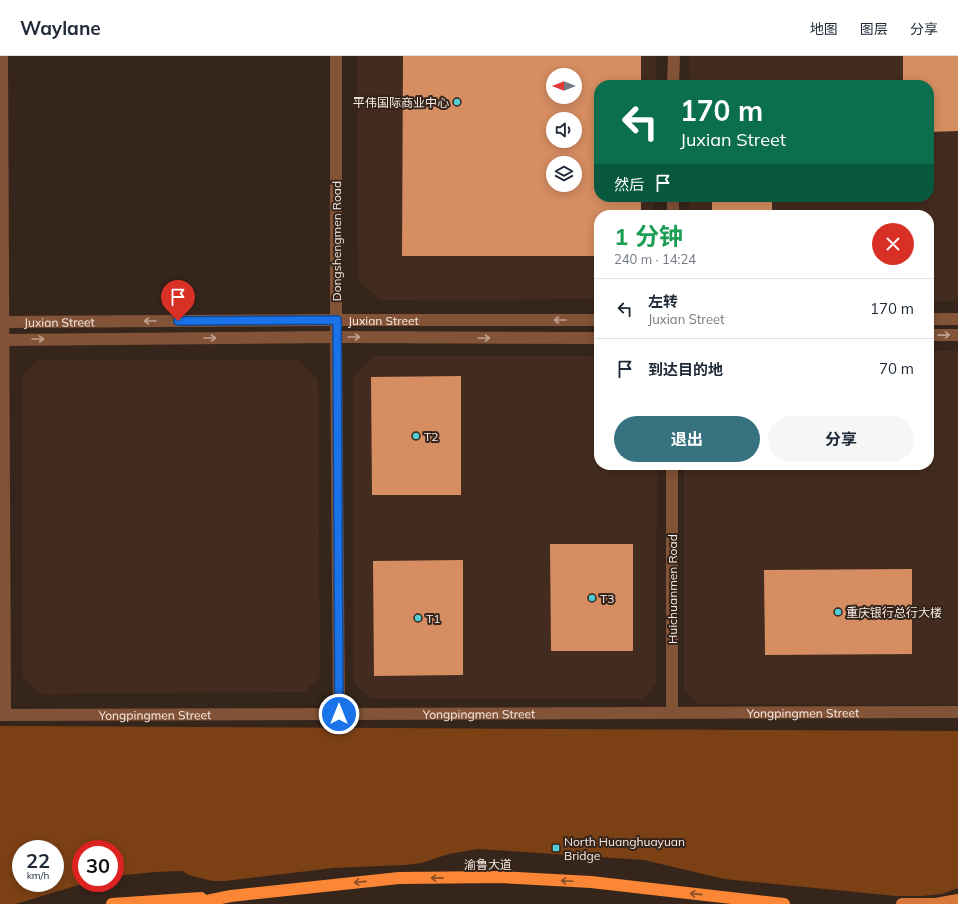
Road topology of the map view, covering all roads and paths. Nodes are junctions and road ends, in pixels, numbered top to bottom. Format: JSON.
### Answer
{"nodes":[{"id":1,"x":2,"y":56,"type":"edge"},
{"id":2,"x":336,"y":56,"type":"edge"},
{"id":3,"x":674,"y":56,"type":"edge"},
{"id":4,"x":674,"y":80,"type":"edge"},
{"id":5,"x":958,"y":318,"type":"edge"},
{"id":6,"x":934,"y":319,"type":"edge"},
{"id":7,"x":337,"y":320,"type":"junction"},
{"id":8,"x":594,"y":320,"type":"edge"},
{"id":9,"x":2,"y":323,"type":"edge"},
{"id":10,"x":934,"y":335,"type":"edge"},
{"id":11,"x":958,"y":335,"type":"edge"},
{"id":12,"x":336,"y":337,"type":"junction"},
{"id":13,"x":594,"y":338,"type":"edge"},
{"id":14,"x":2,"y":339,"type":"edge"},
{"id":15,"x":672,"y":470,"type":"edge"},
{"id":16,"x":958,"y":712,"type":"edge"},
{"id":17,"x":672,"y":713,"type":"junction"},
{"id":18,"x":339,"y":714,"type":"junction"},
{"id":19,"x":2,"y":715,"type":"edge"},
{"id":20,"x":231,"y":896,"type":"junction"},
{"id":21,"x":958,"y":900,"type":"edge"},
{"id":22,"x":112,"y":904,"type":"edge"},
{"id":23,"x":192,"y":904,"type":"edge"},
{"id":24,"x":784,"y":904,"type":"edge"},
{"id":25,"x":902,"y":904,"type":"edge"}],
"edges":[{"from":1,"to":9,"type":"street"},
{"from":2,"to":7,"type":"street","name":"Dongshengmen Road"},
{"from":3,"to":4,"type":"street"},
{"from":5,"to":6,"type":"street"},
{"from":8,"to":7,"type":"street","name":"Juxian Street","one_way":true},
{"from":7,"to":9,"type":"street","name":"Juxian Street","one_way":true},
{"from":7,"to":12,"type":"street","name":"Dongshengmen Road"},
{"from":9,"to":14,"type":"street"},
{"from":10,"to":11,"type":"street","one_way":true},
{"from":12,"to":13,"type":"street","name":"Juxian Street","one_way":true},
{"from":14,"to":12,"type":"street","name":"Juxian Street","one_way":true},
{"from":12,"to":18,"type":"street","name":"Dongshengmen Road"},
{"from":14,"to":19,"type":"street"},
{"from":15,"to":17,"type":"street","name":"Huichuanmen Road"},
{"from":16,"to":17,"type":"street","name":"Yongpingmen Street"},
{"from":17,"to":18,"type":"street","name":"Yongpingmen Street"},
{"from":18,"to":19,"type":"street","name":"Yongpingmen Street"},
{"from":20,"to":22,"type":"highway"},
{"from":20,"to":23,"type":"highway","name":"渝鲁大道"},
{"from":24,"to":20,"type":"highway","name":"渝鲁大道","one_way":true},
{"from":21,"to":25,"type":"main road"}]}
